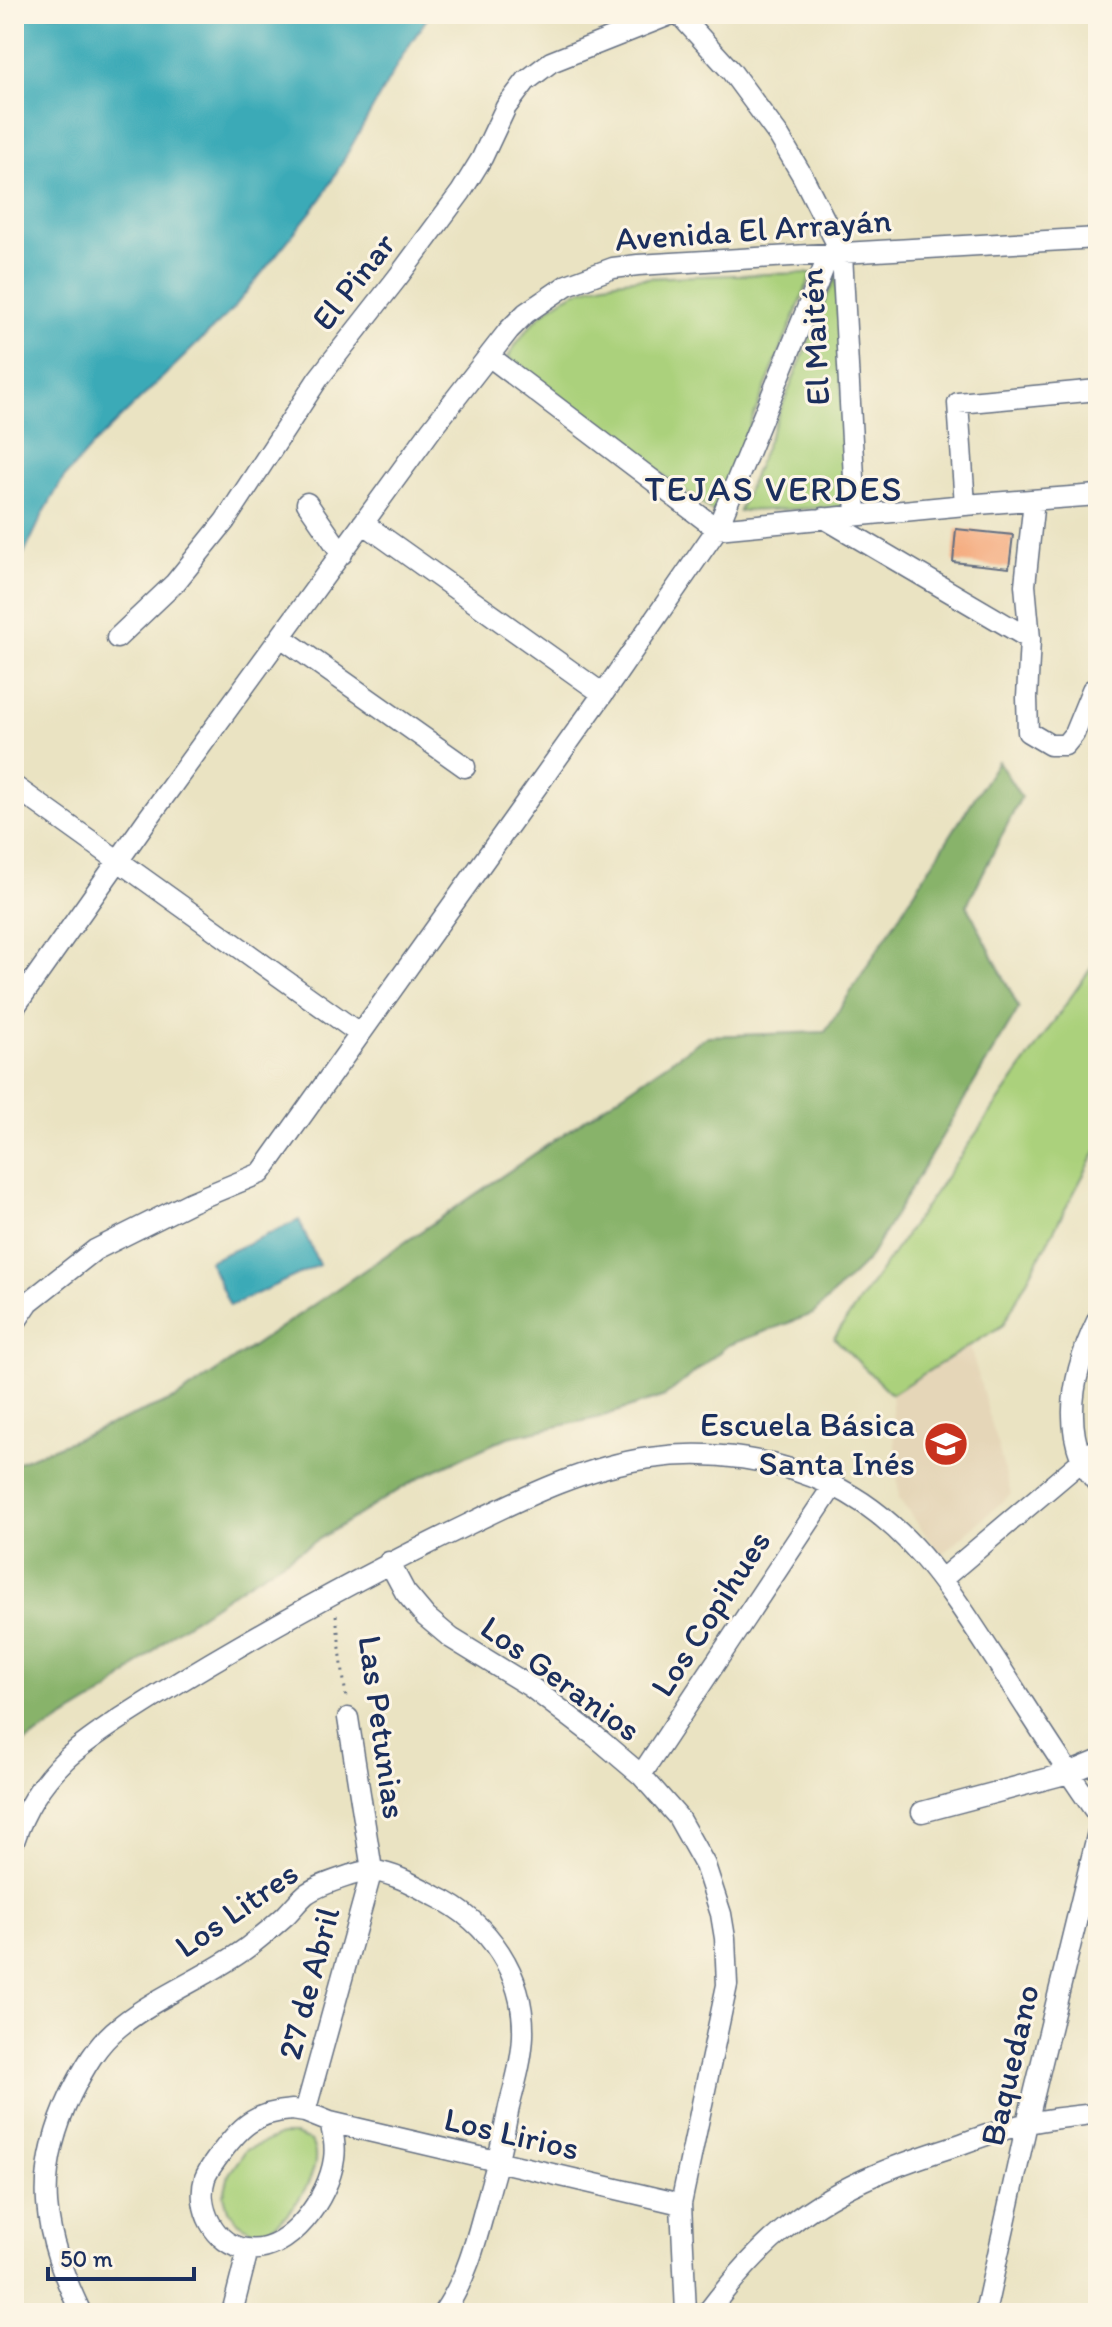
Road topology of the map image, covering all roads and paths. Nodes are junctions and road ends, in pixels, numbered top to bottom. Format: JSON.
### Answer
{"nodes":[{"id":1,"x":672,"y":14,"type":"edge"},
{"id":2,"x":679,"y":14,"type":"edge"},
{"id":3,"x":1098,"y":238,"type":"edge"},
{"id":4,"x":835,"y":254,"type":"junction"},
{"id":5,"x":489,"y":356,"type":"junction"},
{"id":6,"x":1098,"y":390,"type":"edge"},
{"id":7,"x":1098,"y":495,"type":"edge"},
{"id":8,"x":1034,"y":500,"type":"junction"},
{"id":9,"x":307,"y":503,"type":"dead end"},
{"id":10,"x":965,"y":505,"type":"junction"},
{"id":11,"x":856,"y":515,"type":"junction"},
{"id":12,"x":824,"y":518,"type":"junction"},
{"id":13,"x":363,"y":523,"type":"junction"},
{"id":14,"x":717,"y":529,"type":"junction"},
{"id":15,"x":342,"y":554,"type":"junction"},
{"id":16,"x":281,"y":637,"type":"junction"},
{"id":17,"x":117,"y":638,"type":"dead end"},
{"id":18,"x":1030,"y":639,"type":"junction"},
{"id":19,"x":1098,"y":688,"type":"edge"},
{"id":20,"x":603,"y":694,"type":"junction"},
{"id":21,"x":465,"y":767,"type":"dead end"},
{"id":22,"x":14,"y":786,"type":"edge"},
{"id":23,"x":118,"y":860,"type":"junction"},
{"id":24,"x":14,"y":1008,"type":"edge"},
{"id":25,"x":360,"y":1034,"type":"junction"},
{"id":26,"x":1098,"y":1319,"type":"edge"},
{"id":27,"x":14,"y":1324,"type":"edge"},
{"id":28,"x":1098,"y":1447,"type":"edge"},
{"id":29,"x":1082,"y":1461,"type":"junction"},
{"id":30,"x":1098,"y":1484,"type":"edge"},
{"id":31,"x":833,"y":1486,"type":"junction"},
{"id":32,"x":389,"y":1562,"type":"junction"},
{"id":33,"x":942,"y":1579,"type":"junction"},
{"id":34,"x":333,"y":1592,"type":"junction"},
{"id":35,"x":348,"y":1718,"type":"joint"},
{"id":36,"x":1098,"y":1761,"type":"edge"},
{"id":37,"x":1069,"y":1773,"type":"junction"},
{"id":38,"x":641,"y":1775,"type":"junction"},
{"id":39,"x":922,"y":1812,"type":"dead end"},
{"id":40,"x":1098,"y":1815,"type":"edge"},
{"id":41,"x":1098,"y":1832,"type":"edge"},
{"id":42,"x":14,"y":1841,"type":"edge"},
{"id":43,"x":1095,"y":1853,"type":"edge"},
{"id":44,"x":372,"y":1870,"type":"junction"},
{"id":45,"x":305,"y":2112,"type":"junction"},
{"id":46,"x":1098,"y":2113,"type":"edge"},
{"id":47,"x":330,"y":2122,"type":"junction"},
{"id":48,"x":1027,"y":2123,"type":"junction"},
{"id":49,"x":497,"y":2163,"type":"junction"},
{"id":50,"x":681,"y":2204,"type":"junction"},
{"id":51,"x":248,"y":2250,"type":"junction"},
{"id":52,"x":81,"y":2313,"type":"edge"},
{"id":53,"x":232,"y":2313,"type":"edge"},
{"id":54,"x":443,"y":2313,"type":"edge"},
{"id":55,"x":686,"y":2313,"type":"edge"},
{"id":56,"x":707,"y":2313,"type":"edge"},
{"id":57,"x":985,"y":2313,"type":"edge"}],
"edges":[{"from":1,"to":17,"type":"street","name":"El Pinar"},
{"from":2,"to":4,"type":"street","name":"El Maitén"},
{"from":3,"to":4,"type":"street","name":"Avenida El Arrayán"},
{"from":4,"to":5,"type":"street","name":"Avenida El Arrayán"},
{"from":4,"to":11,"type":"street","name":"El Maitén"},
{"from":4,"to":14,"type":"street"},
{"from":5,"to":13,"type":"street","name":"Avenida El Arrayán"},
{"from":5,"to":14,"type":"street"},
{"from":6,"to":10,"type":"street"},
{"from":7,"to":8,"type":"street"},
{"from":8,"to":10,"type":"street"},
{"from":8,"to":18,"type":"street"},
{"from":9,"to":15,"type":"street"},
{"from":10,"to":11,"type":"street"},
{"from":11,"to":12,"type":"street"},
{"from":12,"to":14,"type":"street"},
{"from":12,"to":18,"type":"street"},
{"from":13,"to":15,"type":"street","name":"Avenida El Arrayán"},
{"from":13,"to":20,"type":"street"},
{"from":14,"to":20,"type":"street"},
{"from":15,"to":16,"type":"street","name":"Avenida El Arrayán"},
{"from":16,"to":21,"type":"street"},
{"from":16,"to":23,"type":"street","name":"Avenida El Arrayán"},
{"from":18,"to":19,"type":"street"},
{"from":20,"to":25,"type":"street"},
{"from":22,"to":23,"type":"street"},
{"from":23,"to":24,"type":"street","name":"Avenida El Arrayán"},
{"from":23,"to":25,"type":"street"},
{"from":25,"to":27,"type":"street"},
{"from":26,"to":29,"type":"street"},
{"from":28,"to":29,"type":"street"},
{"from":29,"to":30,"type":"street"},
{"from":29,"to":33,"type":"street"},
{"from":31,"to":32,"type":"street"},
{"from":31,"to":33,"type":"street"},
{"from":31,"to":38,"type":"street","name":"Los Copihues"},
{"from":32,"to":34,"type":"street"},
{"from":32,"to":38,"type":"street","name":"Los Geranios"},
{"from":33,"to":37,"type":"street"},
{"from":34,"to":35,"type":"path","name":"Las Petunias"},
{"from":34,"to":42,"type":"street"},
{"from":35,"to":44,"type":"street","name":"Las Petunias"},
{"from":36,"to":37,"type":"street"},
{"from":37,"to":39,"type":"street"},
{"from":37,"to":40,"type":"street"},
{"from":38,"to":50,"type":"street","name":"Los Geranios"},
{"from":41,"to":43,"type":"street","name":"Baquedano"},
{"from":43,"to":48,"type":"street","name":"Baquedano"},
{"from":44,"to":45,"type":"street","name":"27 de Abril"},
{"from":44,"to":49,"type":"street"},
{"from":44,"to":52,"type":"street","name":"Los Litres"},
{"from":45,"to":47,"type":"street","name":"27 de Abril"},
{"from":45,"to":51,"type":"street","name":"27 de Abril"},
{"from":46,"to":48,"type":"street"},
{"from":47,"to":49,"type":"street","name":"Los Lirios"},
{"from":47,"to":51,"type":"street"},
{"from":48,"to":56,"type":"street"},
{"from":48,"to":57,"type":"street","name":"Baquedano"},
{"from":49,"to":50,"type":"street","name":"Los Lirios"},
{"from":49,"to":54,"type":"street"},
{"from":50,"to":55,"type":"street","name":"Los Geranios"},
{"from":51,"to":53,"type":"street"}]}
